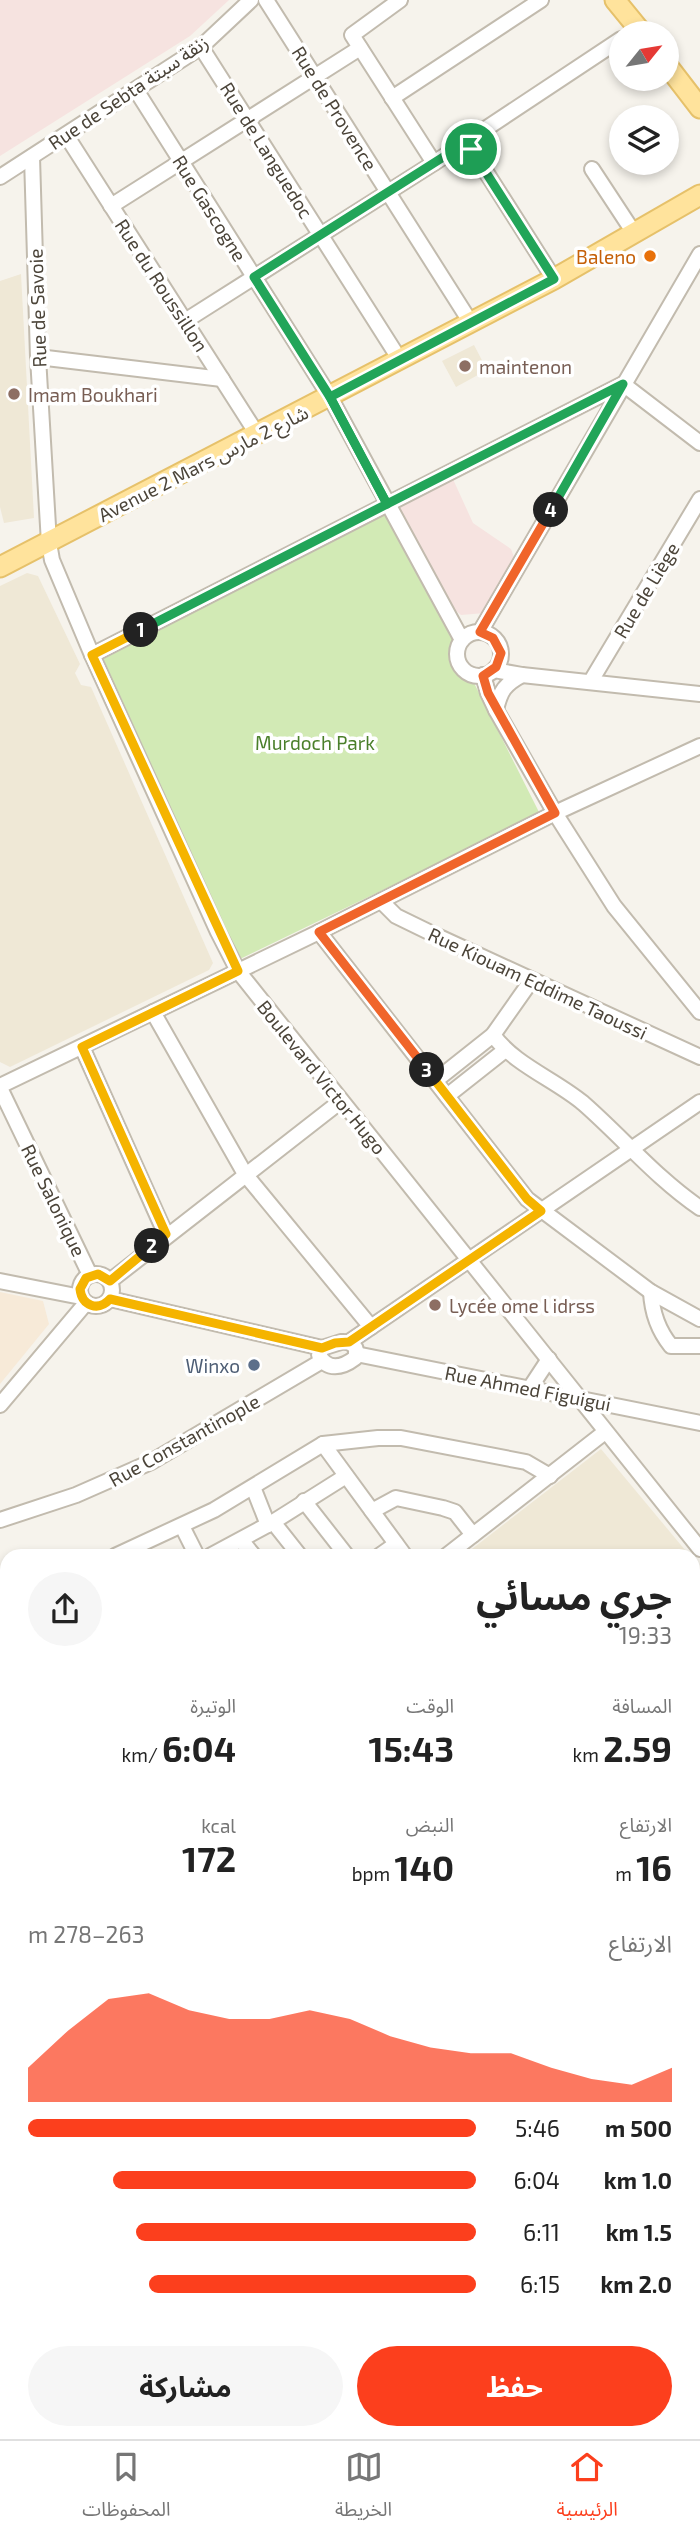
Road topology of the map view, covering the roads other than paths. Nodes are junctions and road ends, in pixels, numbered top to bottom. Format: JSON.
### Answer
{"nodes":[{"id":1,"x":251,"y":0,"type":"edge"},
{"id":2,"x":266,"y":0,"type":"edge"},
{"id":3,"x":400,"y":0,"type":"edge"},
{"id":4,"x":541,"y":0,"type":"edge"},
{"id":5,"x":616,"y":0,"type":"edge"},
{"id":6,"x":627,"y":21,"type":"edge"},
{"id":7,"x":201,"y":47,"type":"junction"},
{"id":8,"x":360,"y":48,"type":"junction"},
{"id":9,"x":609,"y":49,"type":"edge"},
{"id":10,"x":315,"y":77,"type":"junction"},
{"id":11,"x":679,"y":81,"type":"edge"},
{"id":12,"x":136,"y":90,"type":"junction"},
{"id":13,"x":392,"y":98,"type":"junction"},
{"id":14,"x":700,"y":108,"type":"edge"},
{"id":15,"x":247,"y":120,"type":"junction"},
{"id":16,"x":66,"y":135,"type":"junction"},
{"id":17,"x":467,"y":142,"type":"junction"},
{"id":18,"x":32,"y":157,"type":"junction"},
{"id":19,"x":181,"y":162,"type":"junction"},
{"id":20,"x":434,"y":163,"type":"junction"},
{"id":21,"x":592,"y":169,"type":"dead end"},
{"id":22,"x":0,"y":177,"type":"edge"},
{"id":23,"x":388,"y":192,"type":"junction"},
{"id":24,"x":700,"y":195,"type":"edge"},
{"id":25,"x":111,"y":206,"type":"junction"},
{"id":26,"x":634,"y":233,"type":"junction"},
{"id":27,"x":321,"y":235,"type":"junction"},
{"id":28,"x":700,"y":254,"type":"edge"},
{"id":29,"x":695,"y":274,"type":"edge"},
{"id":30,"x":254,"y":277,"type":"junction"},
{"id":31,"x":554,"y":279,"type":"junction"},
{"id":32,"x":185,"y":321,"type":"junction"},
{"id":33,"x":471,"y":323,"type":"junction"},
{"id":34,"x":38,"y":357,"type":"junction"},
{"id":35,"x":400,"y":360,"type":"junction"},
{"id":36,"x":222,"y":379,"type":"junction"},
{"id":37,"x":623,"y":384,"type":"junction"},
{"id":38,"x":330,"y":397,"type":"junction"},
{"id":39,"x":257,"y":434,"type":"junction"},
{"id":40,"x":700,"y":443,"type":"edge"},
{"id":41,"x":700,"y":499,"type":"edge"},
{"id":42,"x":387,"y":504,"type":"junction"},
{"id":43,"x":48,"y":543,"type":"junction"},
{"id":44,"x":0,"y":567,"type":"edge"},
{"id":45,"x":480,"y":632,"type":"junction"},
{"id":46,"x":462,"y":640,"type":"junction"},
{"id":47,"x":92,"y":655,"type":"junction"},
{"id":48,"x":488,"y":673,"type":"junction"},
{"id":49,"x":522,"y":675,"type":"junction"},
{"id":50,"x":591,"y":681,"type":"junction"},
{"id":51,"x":700,"y":694,"type":"edge"},
{"id":52,"x":496,"y":710,"type":"junction"},
{"id":53,"x":700,"y":746,"type":"edge"},
{"id":54,"x":555,"y":813,"type":"junction"},
{"id":55,"x":380,"y":901,"type":"junction"},
{"id":56,"x":319,"y":932,"type":"junction"},
{"id":57,"x":238,"y":971,"type":"junction"},
{"id":58,"x":531,"y":981,"type":"junction"},
{"id":59,"x":153,"y":1012,"type":"junction"},
{"id":60,"x":700,"y":1013,"type":"edge"},
{"id":61,"x":493,"y":1035,"type":"junction"},
{"id":62,"x":82,"y":1047,"type":"junction"},
{"id":63,"x":505,"y":1051,"type":"junction"},
{"id":64,"x":700,"y":1058,"type":"edge"},
{"id":65,"x":435,"y":1081,"type":"junction"},
{"id":66,"x":0,"y":1087,"type":"edge"},
{"id":67,"x":447,"y":1096,"type":"junction"},
{"id":68,"x":341,"y":1101,"type":"junction"},
{"id":69,"x":700,"y":1102,"type":"edge"},
{"id":70,"x":632,"y":1150,"type":"junction"},
{"id":71,"x":245,"y":1174,"type":"junction"},
{"id":72,"x":700,"y":1208,"type":"edge"},
{"id":73,"x":541,"y":1211,"type":"junction"},
{"id":74,"x":166,"y":1234,"type":"junction"},
{"id":75,"x":469,"y":1260,"type":"junction"},
{"id":76,"x":90,"y":1275,"type":"junction"},
{"id":77,"x":0,"y":1281,"type":"edge"},
{"id":78,"x":110,"y":1281,"type":"junction"},
{"id":79,"x":651,"y":1292,"type":"junction"},
{"id":80,"x":110,"y":1299,"type":"junction"},
{"id":81,"x":84,"y":1300,"type":"junction"},
{"id":82,"x":700,"y":1319,"type":"edge"},
{"id":83,"x":371,"y":1327,"type":"junction"},
{"id":84,"x":700,"y":1346,"type":"edge"},
{"id":85,"x":353,"y":1348,"type":"junction"},
{"id":86,"x":322,"y":1355,"type":"junction"},
{"id":87,"x":549,"y":1359,"type":"junction"},
{"id":88,"x":530,"y":1388,"type":"junction"},
{"id":89,"x":580,"y":1398,"type":"junction"},
{"id":90,"x":0,"y":1405,"type":"edge"},
{"id":91,"x":700,"y":1423,"type":"edge"},
{"id":92,"x":605,"y":1432,"type":"junction"},
{"id":93,"x":323,"y":1444,"type":"junction"},
{"id":94,"x":346,"y":1476,"type":"junction"},
{"id":95,"x":550,"y":1476,"type":"junction"},
{"id":96,"x":253,"y":1487,"type":"junction"},
{"id":97,"x":304,"y":1501,"type":"junction"},
{"id":98,"x":372,"y":1511,"type":"junction"},
{"id":99,"x":0,"y":1520,"type":"edge"},
{"id":100,"x":271,"y":1523,"type":"junction"},
{"id":101,"x":182,"y":1526,"type":"junction"},
{"id":102,"x":473,"y":1535,"type":"junction"},
{"id":103,"x":241,"y":1540,"type":"junction"},
{"id":104,"x":131,"y":1549,"type":"edge"},
{"id":105,"x":194,"y":1549,"type":"edge"},
{"id":106,"x":224,"y":1549,"type":"edge"},
{"id":107,"x":248,"y":1549,"type":"edge"},
{"id":108,"x":294,"y":1549,"type":"edge"},
{"id":109,"x":342,"y":1549,"type":"edge"},
{"id":110,"x":399,"y":1549,"type":"edge"},
{"id":111,"x":460,"y":1549,"type":"edge"},
{"id":112,"x":700,"y":1549,"type":"edge"}],
"edges":[{"from":1,"to":7,"type":"street","name":"Rue de Sebta زنقة سبتة"},
{"from":2,"to":10,"type":"street","name":"Rue de Provence"},
{"from":3,"to":8,"type":"street"},
{"from":4,"to":13,"type":"street"},
{"from":5,"to":6,"type":"main road"},
{"from":7,"to":12,"type":"street","name":"Rue de Sebta زنقة سبتة"},
{"from":7,"to":15,"type":"street","name":"Rue de Languedoc"},
{"from":8,"to":10,"type":"street"},
{"from":8,"to":13,"type":"street"},
{"from":9,"to":17,"type":"street"},
{"from":10,"to":15,"type":"street"},
{"from":10,"to":23,"type":"street","name":"Rue de Provence"},
{"from":11,"to":14,"type":"main road"},
{"from":12,"to":16,"type":"street","name":"Rue de Sebta زنقة سبتة"},
{"from":12,"to":19,"type":"street","name":"Rue Gascogne"},
{"from":13,"to":20,"type":"street"},
{"from":15,"to":19,"type":"street"},
{"from":15,"to":27,"type":"street","name":"Rue de Languedoc"},
{"from":16,"to":18,"type":"street","name":"Rue de Sebta زنقة سبتة"},
{"from":16,"to":25,"type":"street","name":"Rue du Roussillon"},
{"from":17,"to":20,"type":"street"},
{"from":17,"to":31,"type":"street"},
{"from":18,"to":22,"type":"street","name":"Rue de Sebta زنقة سبتة"},
{"from":18,"to":34,"type":"street","name":"Rue de Savoie"},
{"from":19,"to":25,"type":"street"},
{"from":19,"to":30,"type":"street","name":"Rue Gascogne"},
{"from":20,"to":23,"type":"street"},
{"from":21,"to":26,"type":"street"},
{"from":23,"to":27,"type":"street"},
{"from":23,"to":33,"type":"street","name":"Rue de Provence"},
{"from":24,"to":26,"type":"main road","name":"Avenue 2 Mars شارع 2 مارس"},
{"from":25,"to":32,"type":"street","name":"Rue du Roussillon"},
{"from":26,"to":31,"type":"main road","name":"Avenue 2 Mars شارع 2 مارس"},
{"from":27,"to":30,"type":"street"},
{"from":27,"to":35,"type":"street","name":"Rue de Languedoc"},
{"from":28,"to":29,"type":"street"},
{"from":29,"to":37,"type":"street"},
{"from":30,"to":32,"type":"street"},
{"from":30,"to":38,"type":"street","name":"Rue Gascogne"},
{"from":31,"to":33,"type":"main road","name":"Avenue 2 Mars شارع 2 مارس"},
{"from":32,"to":36,"type":"street","name":"Rue du Roussillon"},
{"from":33,"to":35,"type":"main road","name":"Avenue 2 Mars شارع 2 مارس"},
{"from":34,"to":36,"type":"street"},
{"from":34,"to":43,"type":"street","name":"Rue de Savoie"},
{"from":35,"to":38,"type":"main road","name":"Avenue 2 Mars شارع 2 مارس"},
{"from":36,"to":39,"type":"street","name":"Rue du Roussillon"},
{"from":37,"to":40,"type":"street"},
{"from":37,"to":42,"type":"street"},
{"from":37,"to":45,"type":"street"},
{"from":38,"to":39,"type":"main road","name":"Avenue 2 Mars شارع 2 مارس"},
{"from":38,"to":42,"type":"street","name":"Rue Gascogne"},
{"from":39,"to":43,"type":"main road","name":"Avenue 2 Mars شارع 2 مارس"},
{"from":41,"to":50,"type":"street","name":"Rue de Liège"},
{"from":42,"to":46,"type":"street","name":"Rue Gascogne"},
{"from":42,"to":47,"type":"street"},
{"from":43,"to":44,"type":"main road","name":"Avenue 2 Mars شارع 2 مارس"},
{"from":43,"to":47,"type":"street","name":"Boulevard Victor Hugo"},
{"from":45,"to":46,"type":"street"},
{"from":45,"to":48,"type":"street"},
{"from":46,"to":48,"type":"street"},
{"from":47,"to":57,"type":"street","name":"Boulevard Victor Hugo"},
{"from":48,"to":49,"type":"street"},
{"from":48,"to":52,"type":"street"},
{"from":49,"to":50,"type":"street"},
{"from":49,"to":52,"type":"street"},
{"from":50,"to":51,"type":"street"},
{"from":52,"to":54,"type":"street"},
{"from":53,"to":54,"type":"street"},
{"from":54,"to":55,"type":"street"},
{"from":54,"to":60,"type":"street"},
{"from":55,"to":56,"type":"street"},
{"from":55,"to":58,"type":"street","name":"Rue Kiouam Eddime Taoussi"},
{"from":56,"to":57,"type":"street"},
{"from":56,"to":65,"type":"street"},
{"from":57,"to":59,"type":"street"},
{"from":57,"to":68,"type":"street","name":"Boulevard Victor Hugo"},
{"from":58,"to":61,"type":"street"},
{"from":58,"to":64,"type":"street","name":"Rue Kiouam Eddime Taoussi"},
{"from":59,"to":62,"type":"street"},
{"from":59,"to":71,"type":"street"},
{"from":61,"to":63,"type":"street"},
{"from":61,"to":65,"type":"street"},
{"from":62,"to":66,"type":"street"},
{"from":62,"to":74,"type":"street"},
{"from":63,"to":67,"type":"street"},
{"from":63,"to":70,"type":"street"},
{"from":65,"to":67,"type":"street"},
{"from":66,"to":76,"type":"street","name":"Rue Salonique"},
{"from":67,"to":73,"type":"street"},
{"from":68,"to":71,"type":"street"},
{"from":68,"to":75,"type":"street","name":"Boulevard Victor Hugo"},
{"from":69,"to":70,"type":"street"},
{"from":70,"to":72,"type":"street"},
{"from":70,"to":73,"type":"street"},
{"from":71,"to":74,"type":"street"},
{"from":71,"to":83,"type":"street"},
{"from":73,"to":75,"type":"street"},
{"from":73,"to":79,"type":"street"},
{"from":74,"to":78,"type":"street"},
{"from":75,"to":83,"type":"street"},
{"from":75,"to":87,"type":"street","name":"Boulevard Victor Hugo"},
{"from":76,"to":78,"type":"street"},
{"from":76,"to":81,"type":"street"},
{"from":77,"to":81,"type":"street"},
{"from":78,"to":80,"type":"street"},
{"from":79,"to":82,"type":"street"},
{"from":79,"to":84,"type":"street"},
{"from":80,"to":81,"type":"street"},
{"from":80,"to":86,"type":"street"},
{"from":81,"to":90,"type":"street"},
{"from":83,"to":85,"type":"street"},
{"from":85,"to":86,"type":"street"},
{"from":85,"to":86,"type":"street"},
{"from":85,"to":88,"type":"street","name":"Rue Ahmed Figuigui"},
{"from":86,"to":99,"type":"street","name":"Rue Constantinople"},
{"from":87,"to":88,"type":"street"},
{"from":87,"to":89,"type":"street","name":"Boulevard Victor Hugo"},
{"from":88,"to":89,"type":"street","name":"Rue Ahmed Figuigui"},
{"from":89,"to":91,"type":"street","name":"Rue Ahmed Figuigui"},
{"from":89,"to":92,"type":"street","name":"Boulevard Victor Hugo"},
{"from":92,"to":95,"type":"street"},
{"from":92,"to":112,"type":"street","name":"Boulevard Victor Hugo"},
{"from":93,"to":94,"type":"street"},
{"from":93,"to":95,"type":"street"},
{"from":93,"to":96,"type":"street"},
{"from":94,"to":97,"type":"street"},
{"from":94,"to":98,"type":"street"},
{"from":95,"to":102,"type":"street"},
{"from":96,"to":100,"type":"street"},
{"from":96,"to":101,"type":"street"},
{"from":97,"to":100,"type":"street"},
{"from":97,"to":109,"type":"street"},
{"from":98,"to":102,"type":"street"},
{"from":98,"to":110,"type":"street"},
{"from":100,"to":103,"type":"street"},
{"from":100,"to":108,"type":"street"},
{"from":101,"to":104,"type":"street"},
{"from":101,"to":105,"type":"street"},
{"from":102,"to":111,"type":"street"},
{"from":103,"to":106,"type":"street"},
{"from":103,"to":107,"type":"street"}]}
